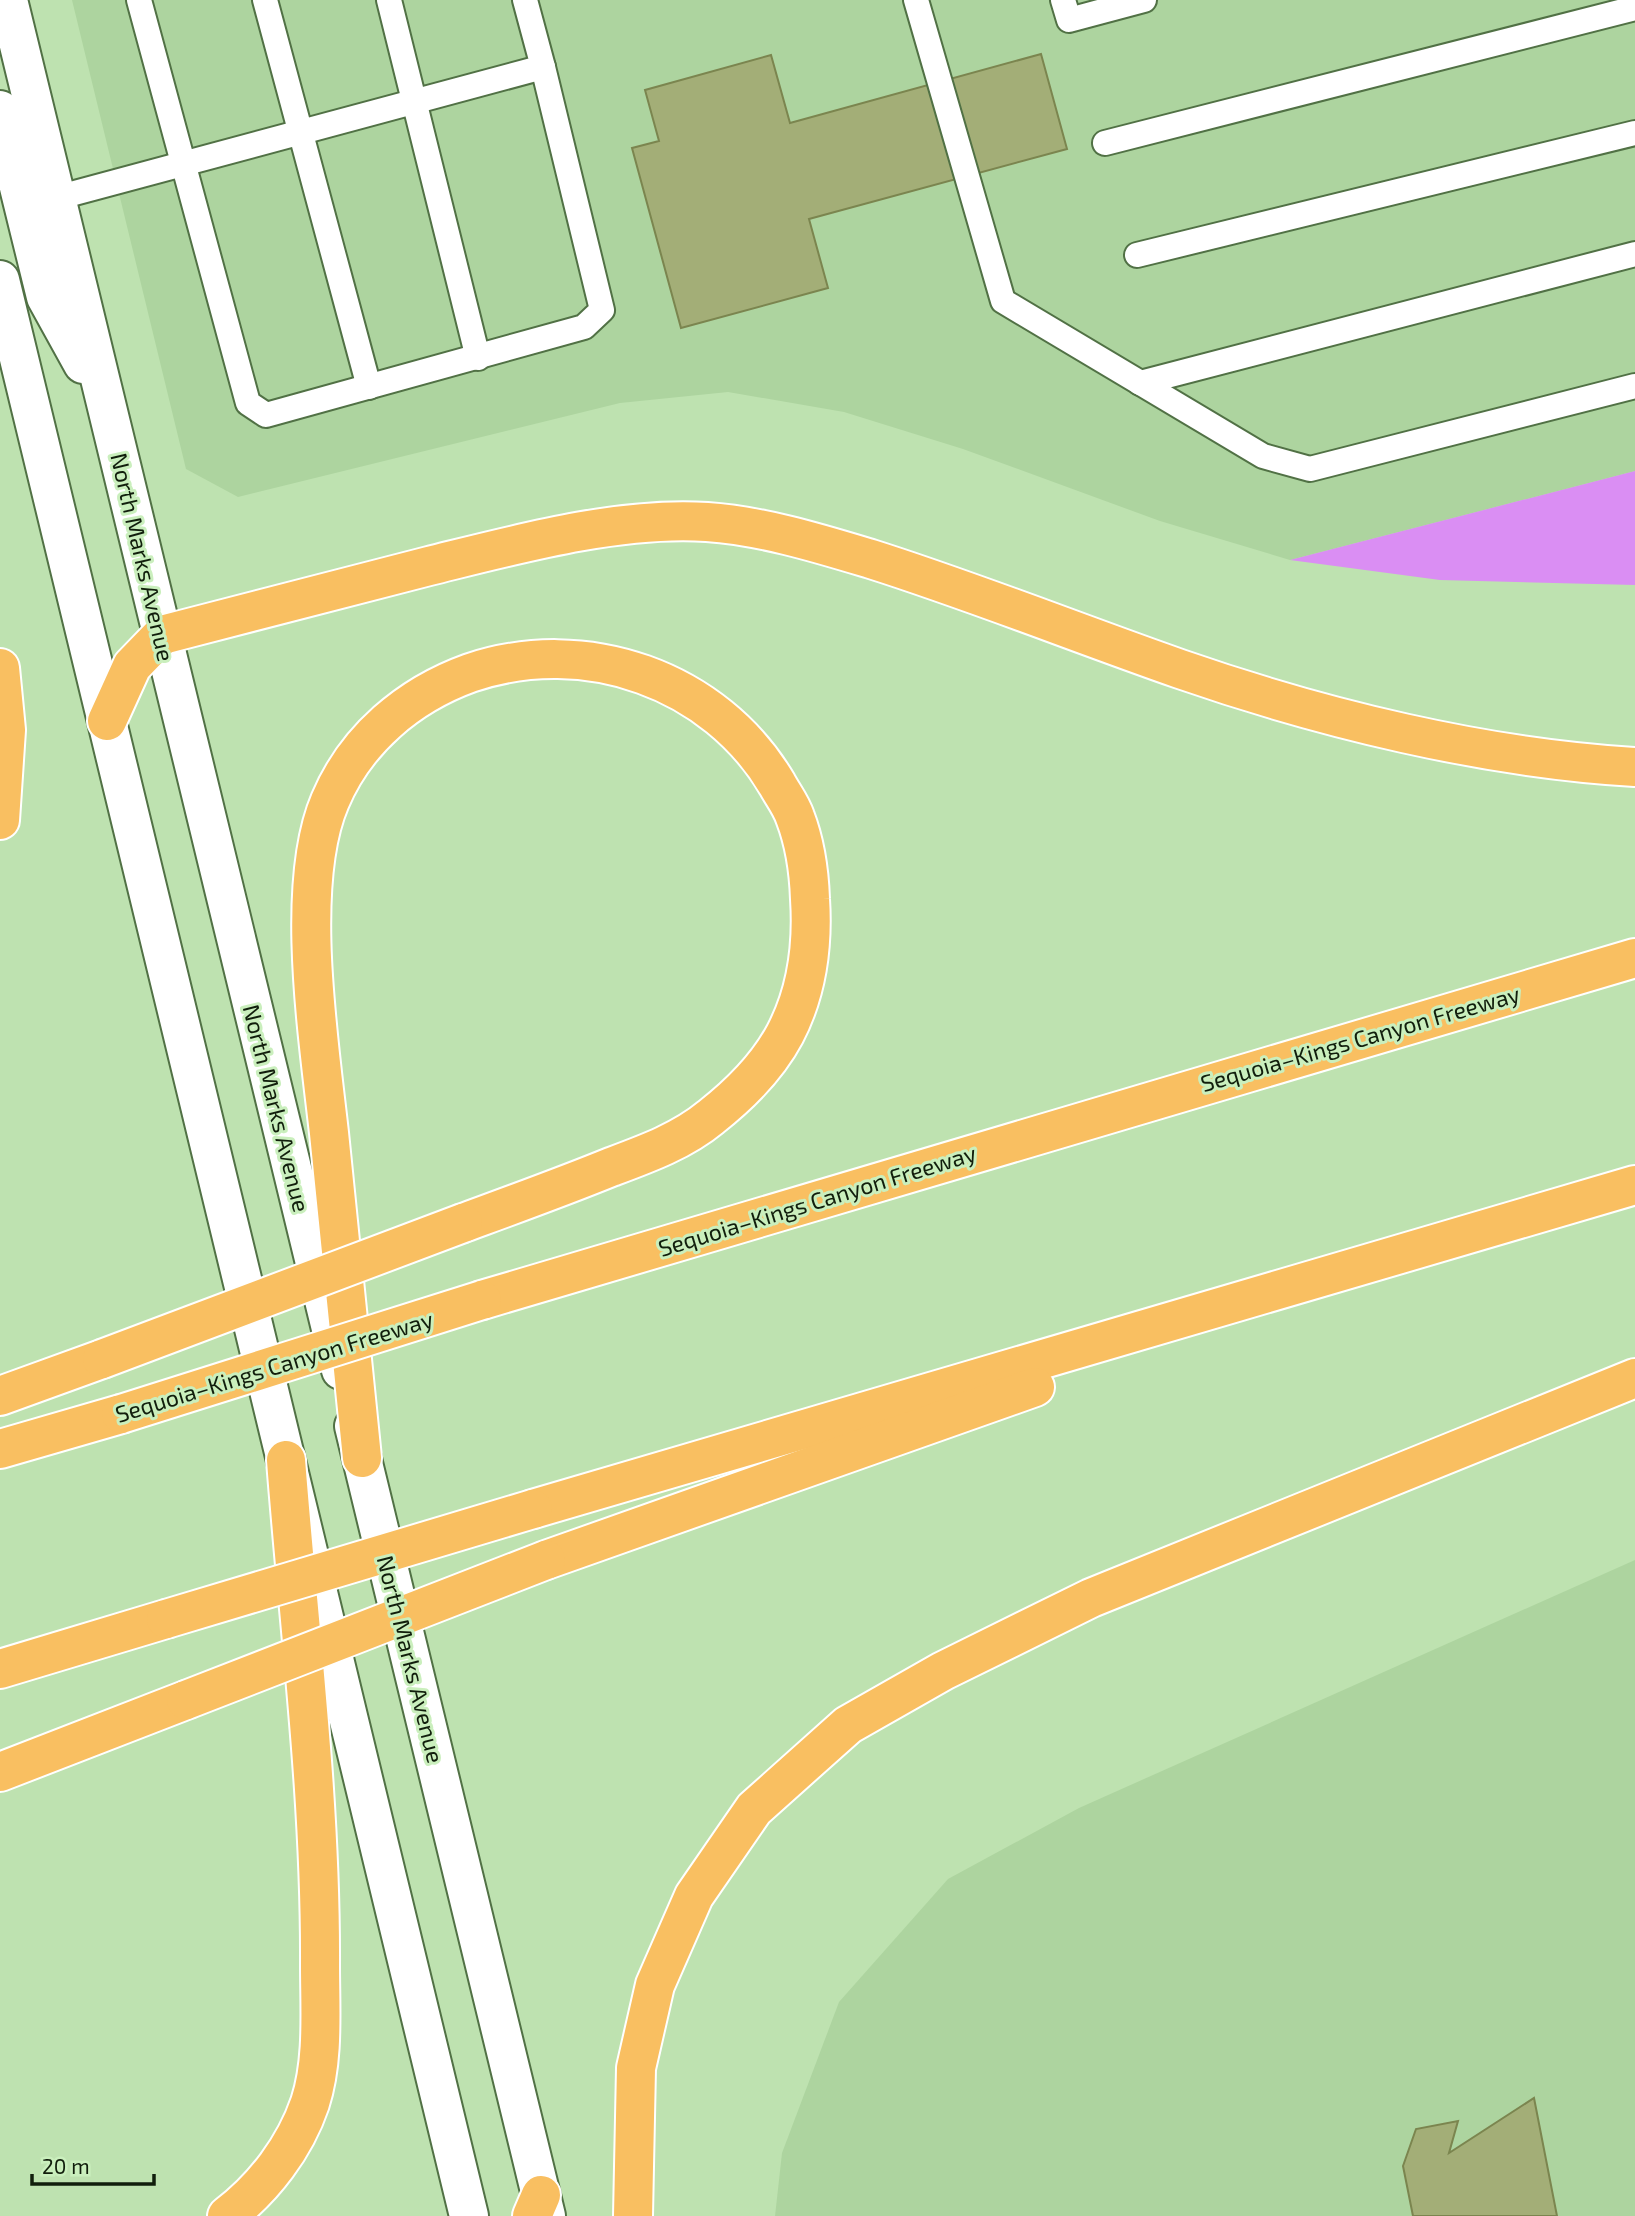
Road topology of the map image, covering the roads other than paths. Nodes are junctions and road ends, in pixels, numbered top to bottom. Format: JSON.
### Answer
{"nodes":[{"id":1,"x":8,"y":0,"type":"edge"},
{"id":2,"x":139,"y":0,"type":"edge"},
{"id":3,"x":265,"y":0,"type":"edge"},
{"id":4,"x":389,"y":0,"type":"edge"},
{"id":5,"x":525,"y":0,"type":"edge"},
{"id":6,"x":916,"y":0,"type":"edge"},
{"id":7,"x":1063,"y":0,"type":"edge"},
{"id":8,"x":1144,"y":0,"type":"edge"},
{"id":9,"x":1635,"y":8,"type":"edge"},
{"id":10,"x":543,"y":67,"type":"junction"},
{"id":11,"x":414,"y":100,"type":"junction"},
{"id":12,"x":0,"y":110,"type":"edge"},
{"id":13,"x":300,"y":131,"type":"junction"},
{"id":14,"x":1635,"y":133,"type":"edge"},
{"id":15,"x":1105,"y":143,"type":"dead end"},
{"id":16,"x":182,"y":163,"type":"junction"},
{"id":17,"x":56,"y":198,"type":"junction"},
{"id":18,"x":1635,"y":254,"type":"edge"},
{"id":19,"x":1137,"y":255,"type":"dead end"},
{"id":20,"x":0,"y":280,"type":"edge"},
{"id":21,"x":478,"y":358,"type":"junction"},
{"id":22,"x":1140,"y":383,"type":"junction"},
{"id":23,"x":1635,"y":386,"type":"edge"},
{"id":24,"x":369,"y":387,"type":"junction"},
{"id":25,"x":108,"y":409,"type":"junction"},
{"id":26,"x":162,"y":635,"type":"junction"},
{"id":27,"x":0,"y":668,"type":"edge"},
{"id":28,"x":107,"y":721,"type":"junction"},
{"id":29,"x":1635,"y":767,"type":"edge"},
{"id":30,"x":0,"y":820,"type":"edge"},
{"id":31,"x":1635,"y":958,"type":"edge"},
{"id":32,"x":1635,"y":1185,"type":"edge"},
{"id":33,"x":1458,"y":1237,"type":"junction"},
{"id":34,"x":1635,"y":1378,"type":"edge"},
{"id":35,"x":0,"y":1396,"type":"edge"},
{"id":36,"x":0,"y":1449,"type":"edge"},
{"id":37,"x":362,"y":1458,"type":"junction"},
{"id":38,"x":286,"y":1460,"type":"junction"},
{"id":39,"x":0,"y":1669,"type":"edge"},
{"id":40,"x":0,"y":1772,"type":"edge"},
{"id":41,"x":539,"y":2209,"type":"edge"},
{"id":42,"x":227,"y":2216,"type":"edge"},
{"id":43,"x":469,"y":2216,"type":"edge"},
{"id":44,"x":633,"y":2216,"type":"edge"}],
"edges":[{"from":1,"to":17,"type":"main road","name":"North Marks Avenue"},
{"from":2,"to":16,"type":"lane"},
{"from":3,"to":13,"type":"lane"},
{"from":4,"to":11,"type":"lane"},
{"from":5,"to":10,"type":"lane"},
{"from":6,"to":22,"type":"lane"},
{"from":7,"to":8,"type":"lane"},
{"from":9,"to":15,"type":"lane"},
{"from":10,"to":11,"type":"lane"},
{"from":10,"to":21,"type":"lane"},
{"from":11,"to":13,"type":"lane"},
{"from":11,"to":21,"type":"lane"},
{"from":12,"to":25,"type":"main road"},
{"from":13,"to":16,"type":"lane"},
{"from":13,"to":24,"type":"lane"},
{"from":14,"to":19,"type":"lane"},
{"from":16,"to":17,"type":"lane"},
{"from":16,"to":24,"type":"lane"},
{"from":17,"to":25,"type":"main road","name":"North Marks Avenue"},
{"from":18,"to":22,"type":"lane"},
{"from":20,"to":28,"type":"main road"},
{"from":21,"to":24,"type":"lane"},
{"from":22,"to":23,"type":"lane"},
{"from":25,"to":26,"type":"main road","name":"North Marks Avenue"},
{"from":26,"to":28,"type":"highway"},
{"from":26,"to":29,"type":"highway"},
{"from":26,"to":37,"type":"main road","name":"North Marks Avenue"},
{"from":27,"to":30,"type":"highway"},
{"from":28,"to":38,"type":"main road"},
{"from":31,"to":36,"type":"highway","name":"Sequoia–Kings Canyon Freeway","bridge":true},
{"from":32,"to":33,"type":"highway"},
{"from":33,"to":39,"type":"highway","bridge":true},
{"from":33,"to":40,"type":"highway","bridge":true},
{"from":34,"to":44,"type":"highway"},
{"from":35,"to":37,"type":"highway","bridge":true},
{"from":37,"to":41,"type":"main road","name":"North Marks Avenue"},
{"from":38,"to":42,"type":"highway"},
{"from":38,"to":43,"type":"main road"}]}
